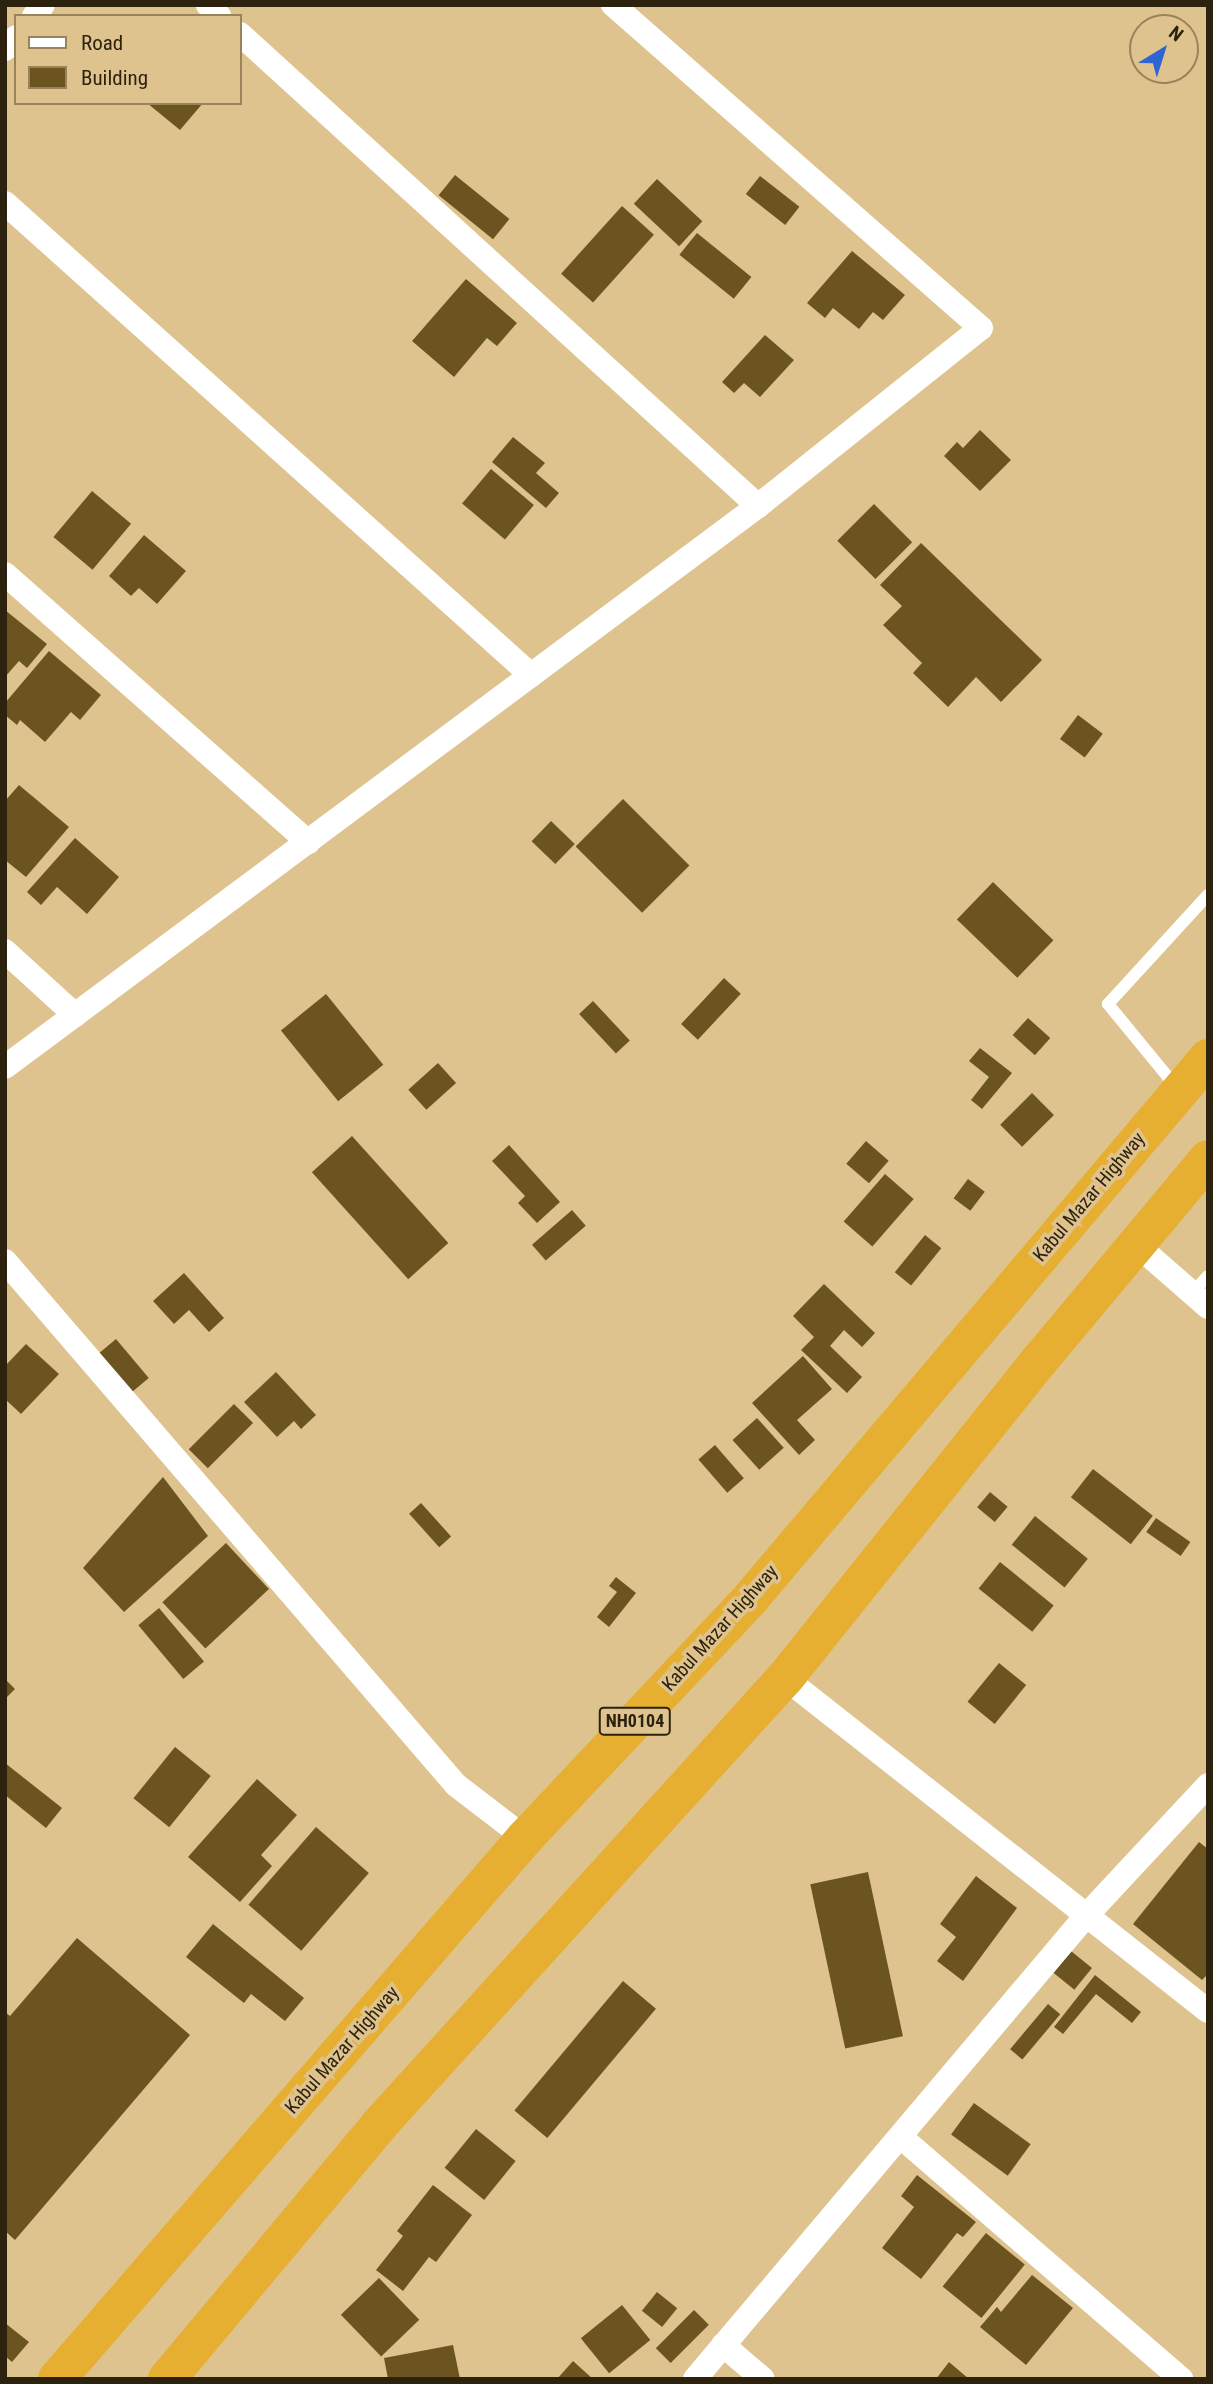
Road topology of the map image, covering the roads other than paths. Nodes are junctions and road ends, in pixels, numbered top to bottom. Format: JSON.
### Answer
{"nodes":[{"id":1,"x":613,"y":5,"type":"edge"},
{"id":2,"x":242,"y":36,"type":"edge"},
{"id":3,"x":5,"y":203,"type":"edge"},
{"id":4,"x":758,"y":506,"type":"junction"},
{"id":5,"x":5,"y":574,"type":"edge"},
{"id":6,"x":531,"y":675,"type":"junction"},
{"id":7,"x":308,"y":842,"type":"junction"},
{"id":8,"x":1208,"y":895,"type":"edge"},
{"id":9,"x":5,"y":951,"type":"edge"},
{"id":10,"x":75,"y":1015,"type":"junction"},
{"id":11,"x":1208,"y":1058,"type":"edge"},
{"id":12,"x":5,"y":1067,"type":"edge"},
{"id":13,"x":1180,"y":1091,"type":"junction"},
{"id":14,"x":1208,"y":1160,"type":"edge"},
{"id":15,"x":1136,"y":1244,"type":"junction"},
{"id":16,"x":5,"y":1261,"type":"edge"},
{"id":17,"x":1202,"y":1292,"type":"edge"},
{"id":18,"x":785,"y":1678,"type":"junction"},
{"id":19,"x":1208,"y":1785,"type":"edge"},
{"id":20,"x":525,"y":1838,"type":"junction"},
{"id":21,"x":1085,"y":1917,"type":"junction"},
{"id":22,"x":1208,"y":2011,"type":"edge"},
{"id":23,"x":902,"y":2138,"type":"junction"},
{"id":24,"x":723,"y":2345,"type":"junction"},
{"id":25,"x":57,"y":2379,"type":"edge"},
{"id":26,"x":167,"y":2379,"type":"edge"},
{"id":27,"x":695,"y":2379,"type":"edge"},
{"id":28,"x":763,"y":2379,"type":"edge"},
{"id":29,"x":1181,"y":2379,"type":"edge"}],
"edges":[{"from":1,"to":4,"type":"street"},
{"from":2,"to":4,"type":"street"},
{"from":3,"to":6,"type":"street"},
{"from":4,"to":6,"type":"street"},
{"from":5,"to":7,"type":"street"},
{"from":6,"to":7,"type":"street"},
{"from":7,"to":10,"type":"street"},
{"from":8,"to":13,"type":"lane"},
{"from":9,"to":10,"type":"street"},
{"from":10,"to":12,"type":"street"},
{"from":11,"to":13,"type":"highway","name":"Kabul Mazar Highway","number":"NH0104"},
{"from":13,"to":20,"type":"highway","name":"Kabul Mazar Highway","number":"NH0104"},
{"from":14,"to":15,"type":"highway"},
{"from":15,"to":17,"type":"street"},
{"from":15,"to":18,"type":"highway"},
{"from":16,"to":20,"type":"street"},
{"from":18,"to":21,"type":"street"},
{"from":18,"to":26,"type":"highway"},
{"from":19,"to":21,"type":"street"},
{"from":20,"to":25,"type":"highway","name":"Kabul Mazar Highway","number":"NH0104"},
{"from":21,"to":22,"type":"street"},
{"from":21,"to":23,"type":"street"},
{"from":23,"to":24,"type":"street"},
{"from":23,"to":29,"type":"street"},
{"from":24,"to":27,"type":"street"},
{"from":24,"to":28,"type":"street"}]}
